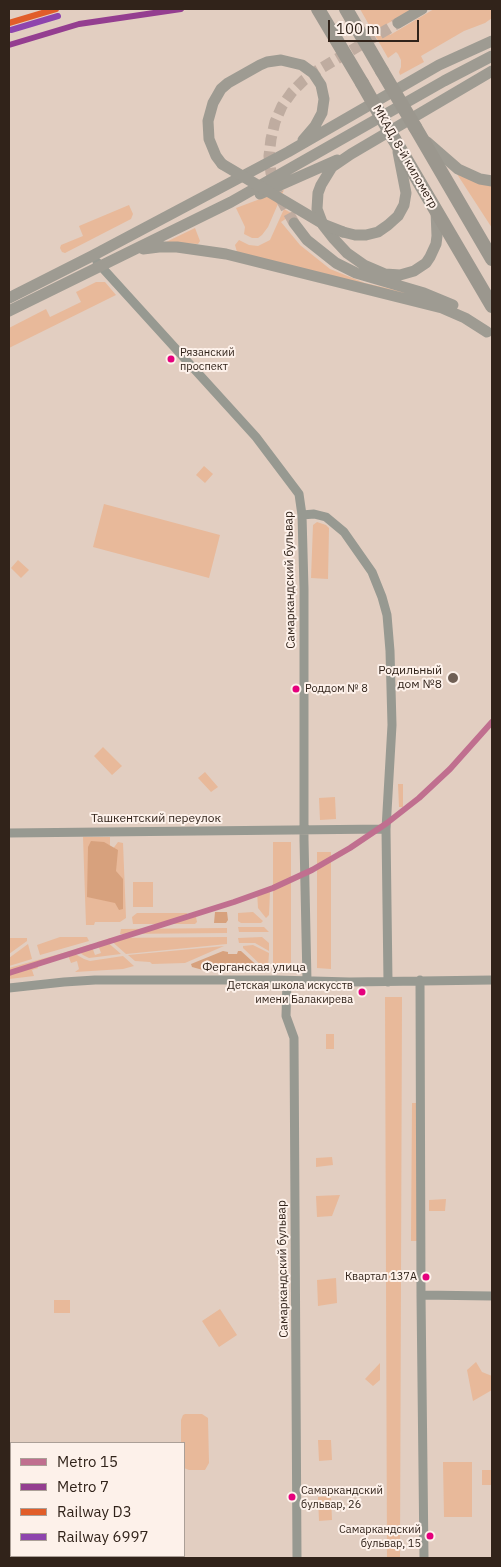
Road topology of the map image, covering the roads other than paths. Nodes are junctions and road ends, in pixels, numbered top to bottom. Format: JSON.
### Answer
{"nodes":[{"id":1,"x":318,"y":9,"type":"edge"},
{"id":2,"x":346,"y":9,"type":"edge"},
{"id":3,"x":422,"y":9,"type":"edge"},
{"id":4,"x":398,"y":23,"type":"tunnel mouth"},
{"id":5,"x":492,"y":35,"type":"edge"},
{"id":6,"x":492,"y":41,"type":"edge"},
{"id":7,"x":472,"y":49,"type":"junction"},
{"id":8,"x":492,"y":56,"type":"edge"},
{"id":9,"x":492,"y":71,"type":"edge"},
{"id":10,"x":492,"y":78,"type":"edge"},
{"id":11,"x":476,"y":81,"type":"junction"},
{"id":12,"x":415,"y":127,"type":"junction"},
{"id":13,"x":394,"y":139,"type":"junction"},
{"id":14,"x":288,"y":152,"type":"junction"},
{"id":15,"x":351,"y":154,"type":"junction"},
{"id":16,"x":444,"y":176,"type":"junction"},
{"id":17,"x":492,"y":181,"type":"edge"},
{"id":18,"x":231,"y":202,"type":"junction"},
{"id":19,"x":436,"y":210,"type":"junction"},
{"id":20,"x":294,"y":223,"type":"tunnel mouth"},
{"id":21,"x":492,"y":246,"type":"edge"},
{"id":22,"x":133,"y":250,"type":"junction"},
{"id":23,"x":92,"y":256,"type":"junction"},
{"id":24,"x":492,"y":259,"type":"edge"},
{"id":25,"x":101,"y":266,"type":"junction"},
{"id":26,"x":9,"y":298,"type":"edge"},
{"id":27,"x":492,"y":306,"type":"edge"},
{"id":28,"x":9,"y":312,"type":"edge"},
{"id":29,"x":490,"y":334,"type":"edge"},
{"id":30,"x":302,"y":514,"type":"junction"},
{"id":31,"x":386,"y":829,"type":"junction"},
{"id":32,"x":304,"y":830,"type":"junction"},
{"id":33,"x":9,"y":833,"type":"edge"},
{"id":34,"x":420,"y":980,"type":"junction"},
{"id":35,"x":492,"y":980,"type":"edge"},
{"id":36,"x":287,"y":981,"type":"junction"},
{"id":37,"x":307,"y":981,"type":"junction"},
{"id":38,"x":388,"y":982,"type":"junction"},
{"id":39,"x":11,"y":989,"type":"edge"},
{"id":40,"x":421,"y":1295,"type":"junction"},
{"id":41,"x":492,"y":1296,"type":"edge"},
{"id":42,"x":297,"y":1558,"type":"edge"},
{"id":43,"x":424,"y":1558,"type":"edge"}],
"edges":[{"from":1,"to":13,"type":"highway","name":"МКАД, 8-й километр","bridge":true},
{"from":2,"to":12,"type":"highway","name":"МКАД, 8-й километр","bridge":true},
{"from":3,"to":4,"type":"main road"},
{"from":5,"to":7,"type":"main road"},
{"from":6,"to":7,"type":"main road"},
{"from":7,"to":14,"type":"main road"},
{"from":8,"to":18,"type":"main road"},
{"from":9,"to":11,"type":"main road"},
{"from":10,"to":11,"type":"main road"},
{"from":11,"to":15,"type":"main road"},
{"from":12,"to":16,"type":"highway","name":"МКАД, 8-й километр"},
{"from":12,"to":17,"type":"main road"},
{"from":13,"to":14,"type":"main road","bridge":true},
{"from":13,"to":19,"type":"highway","name":"МКАД, 8-й километр"},
{"from":14,"to":23,"type":"main road"},
{"from":15,"to":18,"type":"main road"},
{"from":15,"to":19,"type":"main road"},
{"from":16,"to":21,"type":"main road"},
{"from":16,"to":24,"type":"highway","name":"МКАД, 8-й километр"},
{"from":18,"to":22,"type":"main road"},
{"from":19,"to":27,"type":"highway","name":"МКАД, 8-й километр"},
{"from":20,"to":29,"type":"main road"},
{"from":22,"to":25,"type":"main road"},
{"from":22,"to":29,"type":"main road"},
{"from":23,"to":25,"type":"street","name":"Самаркандский бульвар"},
{"from":23,"to":26,"type":"main road"},
{"from":25,"to":28,"type":"main road"},
{"from":25,"to":30,"type":"street","name":"Самаркандский бульвар"},
{"from":30,"to":31,"type":"street"},
{"from":30,"to":32,"type":"street","name":"Самаркандский бульвар"},
{"from":31,"to":32,"type":"street","name":"Ташкентский переулок"},
{"from":31,"to":38,"type":"street"},
{"from":32,"to":33,"type":"street","name":"Ташкентский переулок"},
{"from":32,"to":37,"type":"street","name":"Самаркандский бульвар"},
{"from":34,"to":35,"type":"street","name":"Ферганская улица"},
{"from":34,"to":38,"type":"street","name":"Ферганская улица"},
{"from":34,"to":40,"type":"street"},
{"from":36,"to":37,"type":"street","name":"Ферганская улица"},
{"from":36,"to":39,"type":"street","name":"Ферганская улица"},
{"from":36,"to":42,"type":"street","name":"Самаркандский бульвар"},
{"from":37,"to":38,"type":"street","name":"Ферганская улица"},
{"from":40,"to":41,"type":"street"},
{"from":40,"to":43,"type":"street"}]}
